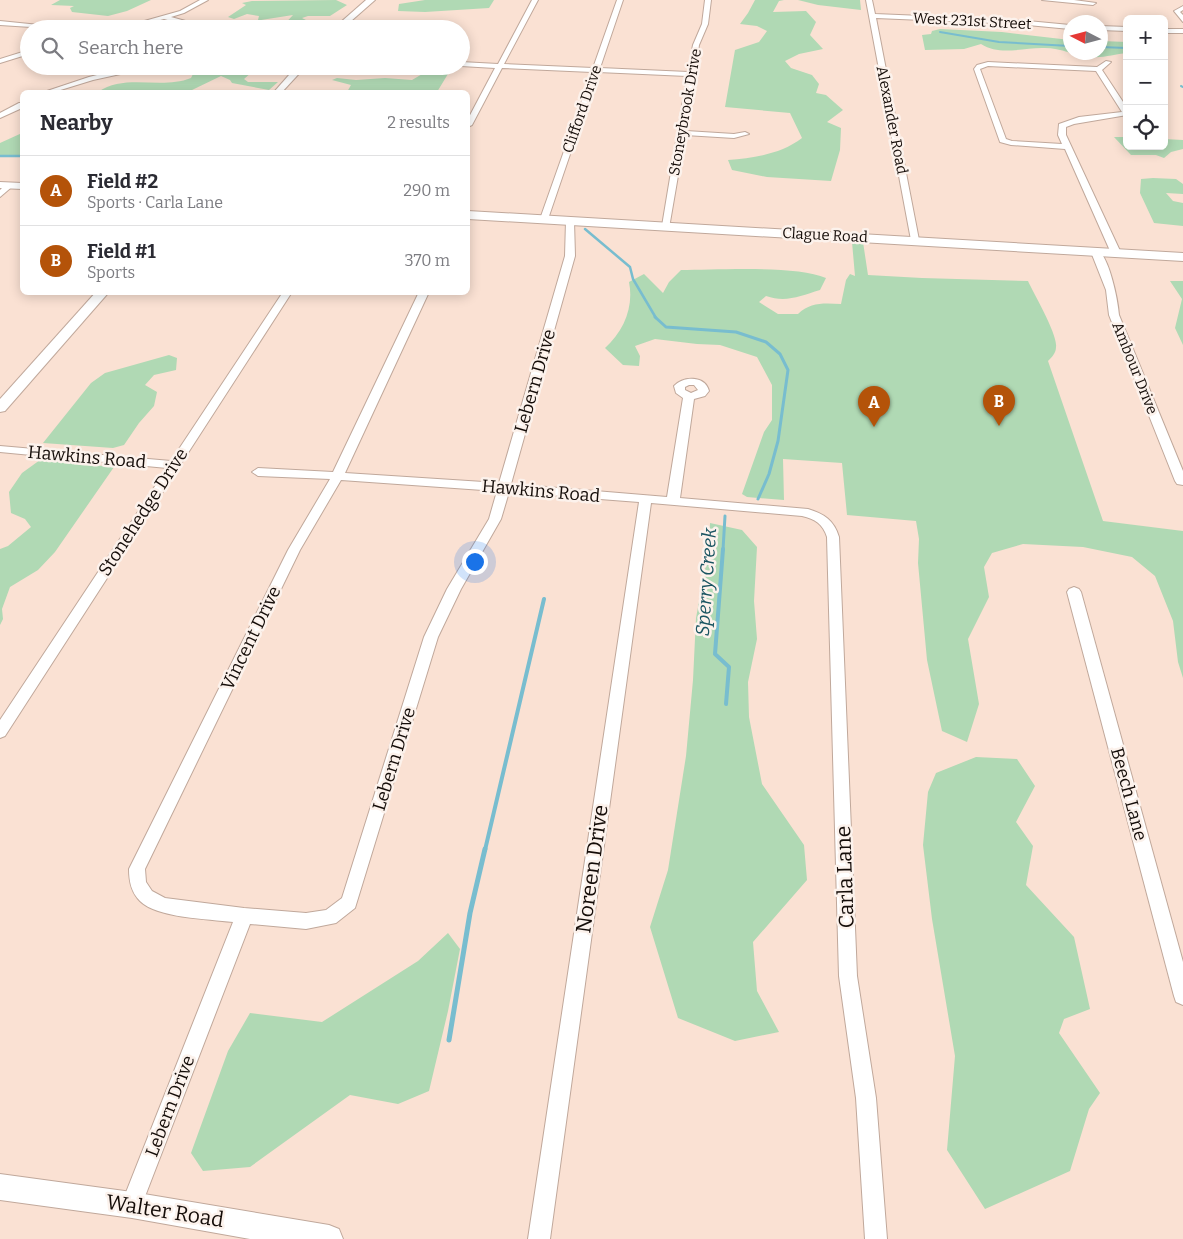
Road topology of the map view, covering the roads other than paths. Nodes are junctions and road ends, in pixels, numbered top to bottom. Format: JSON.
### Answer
{"nodes":[{"id":1,"x":205,"y":0,"type":"edge"},
{"id":2,"x":371,"y":0,"type":"edge"},
{"id":3,"x":535,"y":0,"type":"edge"},
{"id":4,"x":620,"y":0,"type":"edge"},
{"id":5,"x":708,"y":0,"type":"edge"},
{"id":6,"x":869,"y":0,"type":"edge"},
{"id":7,"x":1045,"y":0,"type":"edge"},
{"id":8,"x":1093,"y":3,"type":"dead end"},
{"id":9,"x":1183,"y":8,"type":"edge"},
{"id":10,"x":873,"y":16,"type":"junction"},
{"id":11,"x":165,"y":17,"type":"junction"},
{"id":12,"x":154,"y":20,"type":"edge"},
{"id":13,"x":172,"y":20,"type":"edge"},
{"id":14,"x":348,"y":20,"type":"edge"},
{"id":15,"x":1183,"y":20,"type":"edge"},
{"id":16,"x":0,"y":23,"type":"edge"},
{"id":17,"x":20,"y":25,"type":"edge"},
{"id":18,"x":1063,"y":26,"type":"edge"},
{"id":19,"x":1108,"y":28,"type":"edge"},
{"id":20,"x":1123,"y":29,"type":"edge"},
{"id":21,"x":1168,"y":31,"type":"edge"},
{"id":22,"x":1183,"y":31,"type":"edge"},
{"id":23,"x":20,"y":55,"type":"edge"},
{"id":24,"x":0,"y":61,"type":"edge"},
{"id":25,"x":1108,"y":62,"type":"dead end"},
{"id":26,"x":470,"y":64,"type":"edge"},
{"id":27,"x":500,"y":65,"type":"junction"},
{"id":28,"x":1098,"y":69,"type":"junction"},
{"id":29,"x":595,"y":70,"type":"junction"},
{"id":30,"x":692,"y":74,"type":"junction"},
{"id":31,"x":103,"y":75,"type":"edge"},
{"id":32,"x":294,"y":75,"type":"edge"},
{"id":33,"x":53,"y":90,"type":"edge"},
{"id":34,"x":280,"y":90,"type":"edge"},
{"id":35,"x":20,"y":106,"type":"edge"},
{"id":36,"x":0,"y":109,"type":"edge"},
{"id":37,"x":11,"y":111,"type":"junction"},
{"id":38,"x":0,"y":116,"type":"edge"},
{"id":39,"x":470,"y":121,"type":"edge"},
{"id":40,"x":681,"y":133,"type":"junction"},
{"id":41,"x":745,"y":134,"type":"dead end"},
{"id":42,"x":1066,"y":147,"type":"junction"},
{"id":43,"x":5,"y":185,"type":"edge"},
{"id":44,"x":20,"y":186,"type":"edge"},
{"id":45,"x":0,"y":194,"type":"edge"},
{"id":46,"x":470,"y":215,"type":"edge"},
{"id":47,"x":544,"y":219,"type":"junction"},
{"id":48,"x":570,"y":221,"type":"junction"},
{"id":49,"x":666,"y":226,"type":"junction"},
{"id":50,"x":915,"y":240,"type":"junction"},
{"id":51,"x":1096,"y":252,"type":"junction"},
{"id":52,"x":1116,"y":253,"type":"junction"},
{"id":53,"x":1183,"y":257,"type":"edge"},
{"id":54,"x":100,"y":295,"type":"edge"},
{"id":55,"x":286,"y":295,"type":"edge"},
{"id":56,"x":423,"y":295,"type":"edge"},
{"id":57,"x":690,"y":397,"type":"dead end"},
{"id":58,"x":0,"y":408,"type":"edge"},
{"id":59,"x":0,"y":449,"type":"edge"},
{"id":60,"x":174,"y":465,"type":"junction"},
{"id":61,"x":258,"y":472,"type":"dead end"},
{"id":62,"x":338,"y":475,"type":"junction"},
{"id":63,"x":1183,"y":481,"type":"edge"},
{"id":64,"x":504,"y":488,"type":"junction"},
{"id":65,"x":645,"y":500,"type":"junction"},
{"id":66,"x":672,"y":502,"type":"junction"},
{"id":67,"x":822,"y":518,"type":"joint"},
{"id":68,"x":1074,"y":592,"type":"dead end"},
{"id":69,"x":0,"y":732,"type":"edge"},
{"id":70,"x":244,"y":916,"type":"junction"},
{"id":71,"x":1183,"y":996,"type":"edge"},
{"id":72,"x":0,"y":1187,"type":"edge"},
{"id":73,"x":132,"y":1205,"type":"junction"},
{"id":74,"x":329,"y":1239,"type":"edge"},
{"id":75,"x":538,"y":1239,"type":"edge"},
{"id":76,"x":876,"y":1239,"type":"edge"}],
"edges":[{"from":1,"to":11,"type":"street"},
{"from":2,"to":14,"type":"street"},
{"from":3,"to":27,"type":"street"},
{"from":4,"to":29,"type":"street","name":"Clifford Drive"},
{"from":5,"to":30,"type":"street","name":"Stoneybrook Drive"},
{"from":6,"to":10,"type":"street","name":"Alexander Road"},
{"from":7,"to":8,"type":"street"},
{"from":9,"to":15,"type":"street"},
{"from":10,"to":18,"type":"street","name":"West 231st Street"},
{"from":10,"to":50,"type":"street","name":"Alexander Road"},
{"from":11,"to":12,"type":"street"},
{"from":11,"to":13,"type":"street"},
{"from":16,"to":17,"type":"street"},
{"from":19,"to":20,"type":"street"},
{"from":21,"to":22,"type":"street"},
{"from":23,"to":24,"type":"street"},
{"from":25,"to":28,"type":"street"},
{"from":26,"to":27,"type":"street"},
{"from":27,"to":29,"type":"street"},
{"from":27,"to":39,"type":"street"},
{"from":28,"to":42,"type":"street"},
{"from":28,"to":42,"type":"street"},
{"from":29,"to":30,"type":"street"},
{"from":29,"to":47,"type":"street","name":"Clifford Drive"},
{"from":30,"to":40,"type":"street","name":"Stoneybrook Drive"},
{"from":31,"to":33,"type":"street"},
{"from":32,"to":34,"type":"street"},
{"from":35,"to":37,"type":"street"},
{"from":36,"to":37,"type":"street"},
{"from":37,"to":38,"type":"street"},
{"from":40,"to":41,"type":"street"},
{"from":40,"to":49,"type":"street","name":"Stoneybrook Drive"},
{"from":42,"to":52,"type":"street"},
{"from":43,"to":44,"type":"main road"},
{"from":43,"to":45,"type":"street"},
{"from":46,"to":47,"type":"main road","name":"Clague Road"},
{"from":47,"to":48,"type":"main road","name":"Clague Road"},
{"from":48,"to":49,"type":"main road","name":"Clague Road"},
{"from":48,"to":64,"type":"street","name":"Lebern Drive"},
{"from":49,"to":50,"type":"main road","name":"Clague Road"},
{"from":50,"to":51,"type":"main road","name":"Clague Road"},
{"from":51,"to":52,"type":"main road","name":"Clague Road"},
{"from":51,"to":63,"type":"street","name":"Ambour Drive"},
{"from":52,"to":53,"type":"main road","name":"Clague Road"},
{"from":54,"to":58,"type":"street"},
{"from":55,"to":60,"type":"street","name":"Stonehedge Drive"},
{"from":56,"to":62,"type":"street","name":"Vincent Drive"},
{"from":57,"to":66,"type":"street"},
{"from":59,"to":60,"type":"street","name":"Hawkins Road"},
{"from":60,"to":69,"type":"street","name":"Stonehedge Drive"},
{"from":61,"to":62,"type":"street","name":"Hawkins Road"},
{"from":62,"to":64,"type":"street","name":"Hawkins Road"},
{"from":62,"to":70,"type":"street","name":"Vincent Drive"},
{"from":64,"to":65,"type":"street","name":"Hawkins Road"},
{"from":64,"to":70,"type":"street","name":"Lebern Drive"},
{"from":65,"to":66,"type":"street","name":"Hawkins Road"},
{"from":65,"to":75,"type":"street","name":"Noreen Drive"},
{"from":66,"to":67,"type":"street","name":"Hawkins Road"},
{"from":67,"to":76,"type":"street","name":"Carla Lane"},
{"from":68,"to":71,"type":"street","name":"Beech Lane"},
{"from":70,"to":73,"type":"street","name":"Lebern Drive"},
{"from":72,"to":73,"type":"street","name":"Walter Road"},
{"from":73,"to":74,"type":"street","name":"Walter Road"}]}
